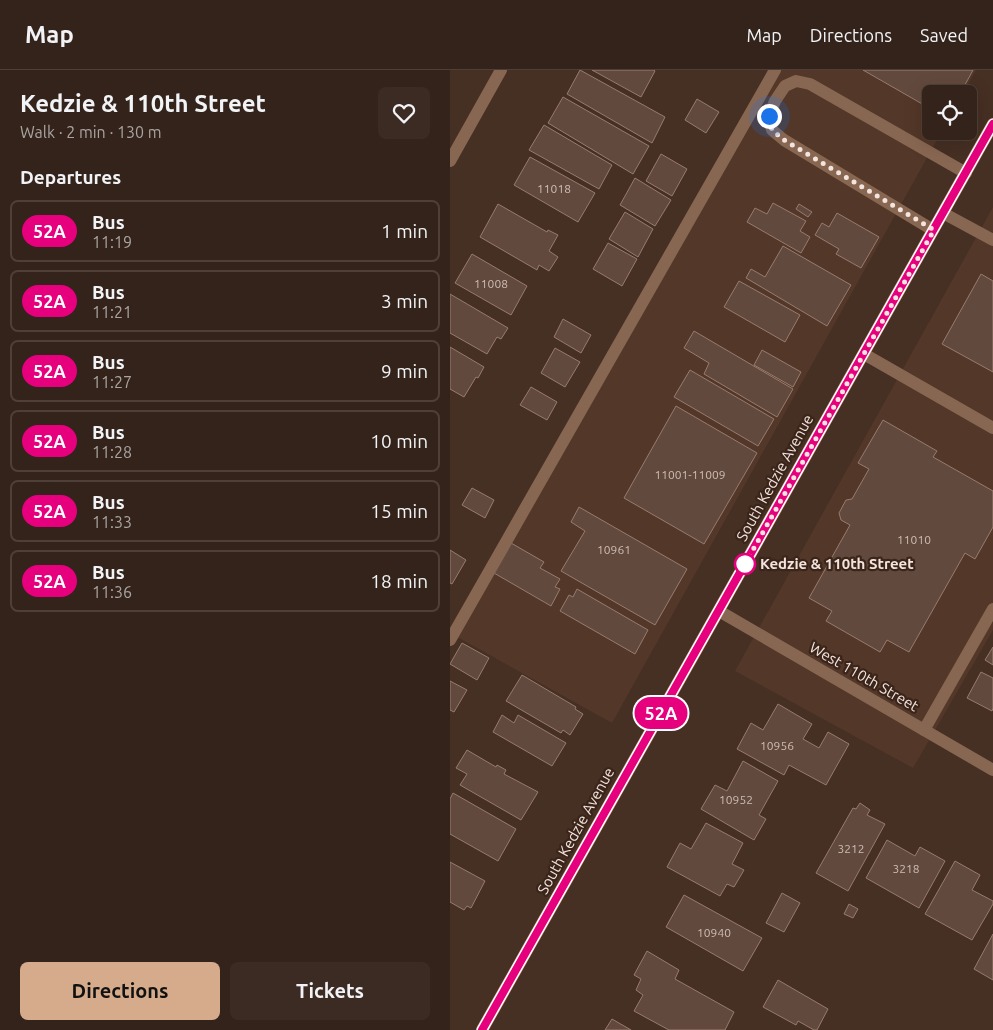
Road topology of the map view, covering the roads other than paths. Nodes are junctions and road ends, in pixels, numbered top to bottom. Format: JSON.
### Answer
{"nodes":[{"id":1,"x":501,"y":70,"type":"edge"},
{"id":2,"x":775,"y":70,"type":"edge"},
{"id":3,"x":993,"y":124,"type":"edge"},
{"id":4,"x":450,"y":161,"type":"edge"},
{"id":5,"x":966,"y":173,"type":"junction"},
{"id":6,"x":943,"y":213,"type":"junction"},
{"id":7,"x":934,"y":230,"type":"junction"},
{"id":8,"x":993,"y":240,"type":"edge"},
{"id":9,"x":864,"y":354,"type":"junction"},
{"id":10,"x":993,"y":428,"type":"edge"},
{"id":11,"x":993,"y":609,"type":"edge"},
{"id":12,"x":719,"y":610,"type":"junction"},
{"id":13,"x":450,"y":640,"type":"edge"},
{"id":14,"x":924,"y":730,"type":"junction"},
{"id":15,"x":993,"y":770,"type":"edge"},
{"id":16,"x":482,"y":1030,"type":"edge"}],
"edges":[{"from":1,"to":4,"type":"street"},
{"from":2,"to":13,"type":"street"},
{"from":3,"to":5,"type":"main road","name":"South Kedzie Avenue"},
{"from":5,"to":6,"type":"main road","name":"South Kedzie Avenue"},
{"from":5,"to":7,"type":"street"},
{"from":6,"to":7,"type":"main road","name":"South Kedzie Avenue"},
{"from":6,"to":8,"type":"street"},
{"from":7,"to":9,"type":"main road","name":"South Kedzie Avenue"},
{"from":9,"to":10,"type":"street"},
{"from":9,"to":12,"type":"main road","name":"South Kedzie Avenue"},
{"from":11,"to":14,"type":"street"},
{"from":12,"to":14,"type":"street","name":"West 110th Street"},
{"from":12,"to":16,"type":"main road","name":"South Kedzie Avenue"},
{"from":14,"to":15,"type":"street","name":"West 110th Street"}]}
